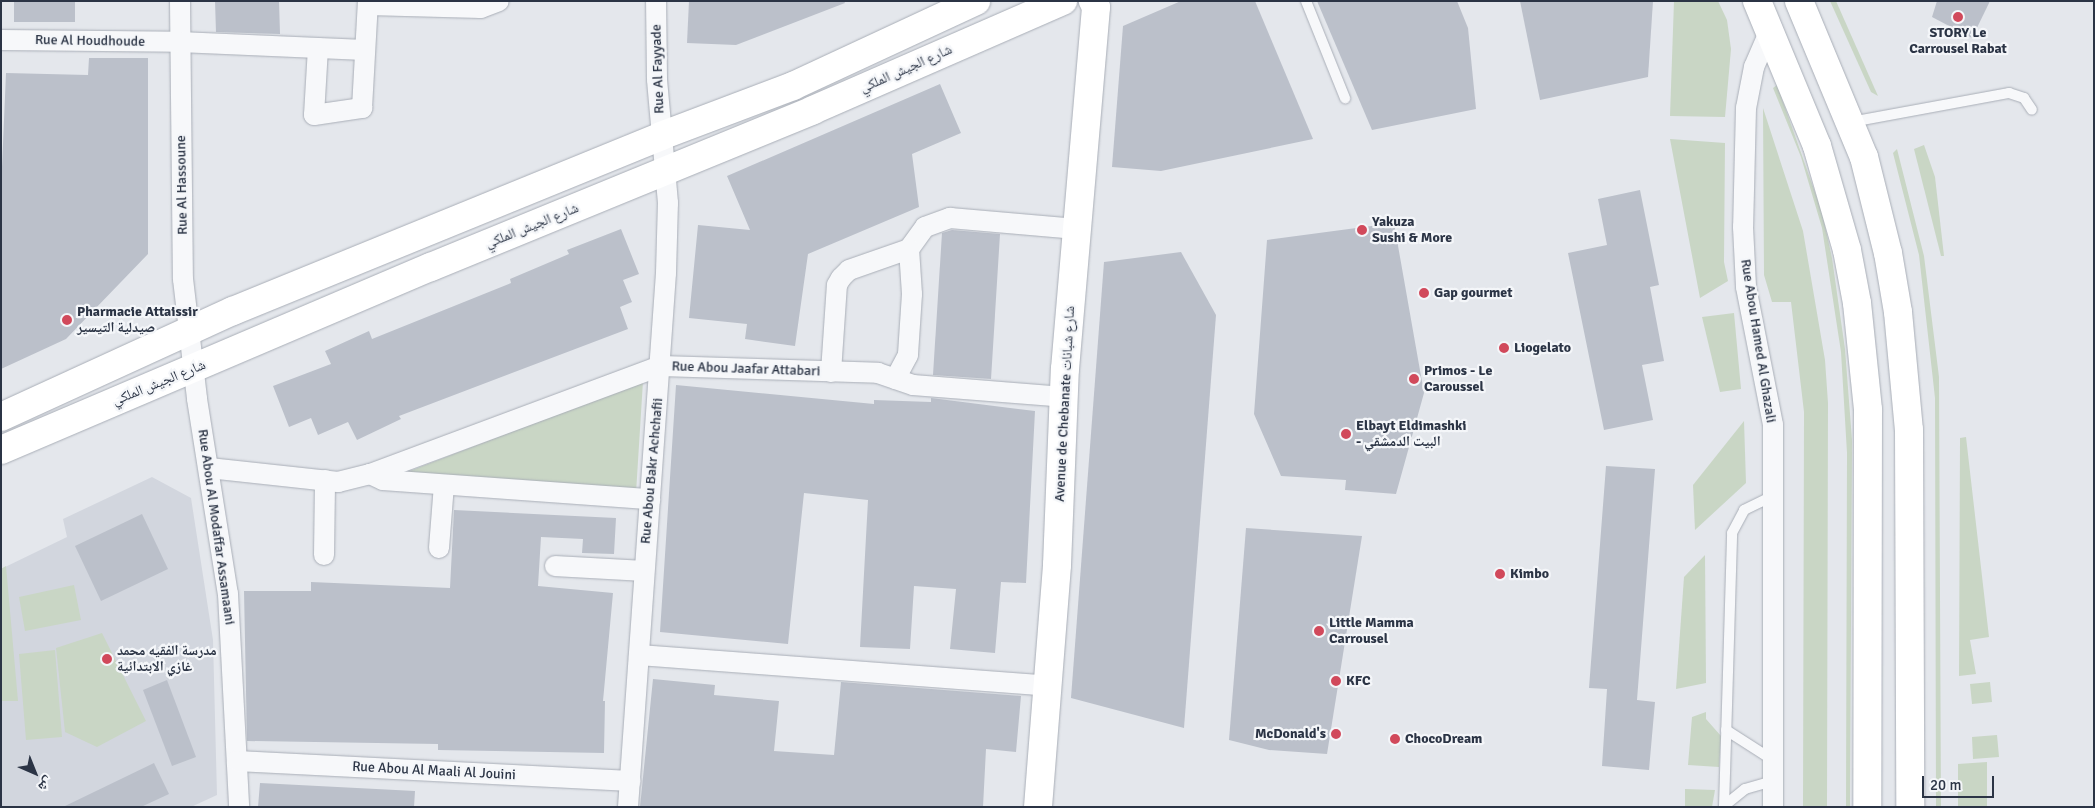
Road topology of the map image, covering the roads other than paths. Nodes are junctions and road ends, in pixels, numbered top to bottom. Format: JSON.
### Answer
{"nodes":[{"id":1,"x":180,"y":1,"type":"edge"},
{"id":2,"x":499,"y":1,"type":"edge"},
{"id":3,"x":656,"y":1,"type":"edge"},
{"id":4,"x":976,"y":1,"type":"edge"},
{"id":5,"x":1063,"y":1,"type":"edge"},
{"id":6,"x":1093,"y":1,"type":"edge"},
{"id":7,"x":1306,"y":1,"type":"edge"},
{"id":8,"x":1757,"y":1,"type":"edge"},
{"id":9,"x":1799,"y":1,"type":"edge"},
{"id":10,"x":368,"y":3,"type":"edge"},
{"id":11,"x":1770,"y":30,"type":"junction"},
{"id":12,"x":1,"y":40,"type":"edge"},
{"id":13,"x":179,"y":42,"type":"junction"},
{"id":14,"x":318,"y":48,"type":"junction"},
{"id":15,"x":365,"y":50,"type":"junction"},
{"id":16,"x":1345,"y":98,"type":"dead end"},
{"id":17,"x":2032,"y":110,"type":"dead end"},
{"id":18,"x":1852,"y":122,"type":"junction"},
{"id":19,"x":661,"y":136,"type":"junction"},
{"id":20,"x":665,"y":171,"type":"junction"},
{"id":21,"x":1077,"y":229,"type":"junction"},
{"id":22,"x":909,"y":249,"type":"junction"},
{"id":23,"x":190,"y":331,"type":"junction"},
{"id":24,"x":660,"y":366,"type":"junction"},
{"id":25,"x":196,"y":368,"type":"junction"},
{"id":26,"x":831,"y":372,"type":"junction"},
{"id":27,"x":895,"y":378,"type":"junction"},
{"id":28,"x":1064,"y":397,"type":"junction"},
{"id":29,"x":1,"y":417,"type":"edge"},
{"id":30,"x":1,"y":450,"type":"edge"},
{"id":31,"x":209,"y":468,"type":"junction"},
{"id":32,"x":370,"y":474,"type":"junction"},
{"id":33,"x":325,"y":480,"type":"junction"},
{"id":34,"x":444,"y":485,"type":"junction"},
{"id":35,"x":1773,"y":496,"type":"junction"},
{"id":36,"x":650,"y":499,"type":"junction"},
{"id":37,"x":439,"y":548,"type":"dead end"},
{"id":38,"x":324,"y":554,"type":"dead end"},
{"id":39,"x":555,"y":566,"type":"dead end"},
{"id":40,"x":644,"y":571,"type":"junction"},
{"id":41,"x":639,"y":655,"type":"junction"},
{"id":42,"x":1049,"y":686,"type":"junction"},
{"id":43,"x":1726,"y":730,"type":"junction"},
{"id":44,"x":1773,"y":760,"type":"junction"},
{"id":45,"x":237,"y":761,"type":"junction"},
{"id":46,"x":630,"y":781,"type":"junction"},
{"id":47,"x":1773,"y":782,"type":"junction"},
{"id":48,"x":1724,"y":806,"type":"edge"},
{"id":49,"x":239,"y":807,"type":"edge"},
{"id":50,"x":628,"y":807,"type":"edge"},
{"id":51,"x":1038,"y":807,"type":"edge"},
{"id":52,"x":1773,"y":807,"type":"edge"},
{"id":53,"x":1867,"y":807,"type":"edge"},
{"id":54,"x":1910,"y":807,"type":"edge"}],
"edges":[{"from":1,"to":13,"type":"street","name":"Rue Al Hassoune"},
{"from":2,"to":10,"type":"street"},
{"from":3,"to":19,"type":"street","name":"Rue Al Fayyade"},
{"from":4,"to":19,"type":"main road"},
{"from":5,"to":20,"type":"main road","name":"شارع الجيش الملكي"},
{"from":6,"to":21,"type":"main road","name":"Avenue de Chebanate شارع شبانات"},
{"from":7,"to":16,"type":"lane"},
{"from":8,"to":11,"type":"main road"},
{"from":9,"to":18,"type":"main road"},
{"from":10,"to":15,"type":"street"},
{"from":11,"to":35,"type":"street","name":"Rue Abou Hamed Al Ghazali"},
{"from":11,"to":53,"type":"main road"},
{"from":12,"to":13,"type":"street","name":"Rue Al Houdhoude"},
{"from":13,"to":14,"type":"street","name":"Rue Al Houdhoude"},
{"from":13,"to":23,"type":"street","name":"Rue Al Hassoune"},
{"from":14,"to":15,"type":"street","name":"Rue Al Houdhoude"},
{"from":14,"to":15,"type":"street"},
{"from":17,"to":18,"type":"lane"},
{"from":18,"to":54,"type":"main road"},
{"from":19,"to":20,"type":"street","name":"Rue Abou Bakr Achchafii"},
{"from":19,"to":23,"type":"main road"},
{"from":20,"to":24,"type":"street","name":"Rue Abou Bakr Achchafii"},
{"from":20,"to":25,"type":"main road","name":"شارع الجيش الملكي"},
{"from":21,"to":22,"type":"street"},
{"from":21,"to":28,"type":"main road","name":"Avenue de Chebanate شارع شبانات"},
{"from":22,"to":26,"type":"street","name":"Rue Abou Jaafar Attabari"},
{"from":22,"to":27,"type":"street"},
{"from":23,"to":25,"type":"street","name":"Rue Al Hassoune"},
{"from":23,"to":29,"type":"main road"},
{"from":24,"to":26,"type":"street","name":"Rue Abou Jaafar Attabari"},
{"from":24,"to":32,"type":"street"},
{"from":24,"to":36,"type":"street","name":"Rue Abou Bakr Achchafii"},
{"from":25,"to":30,"type":"main road","name":"شارع الجيش الملكي"},
{"from":25,"to":31,"type":"street","name":"Rue Abou Al Modaffar Assamaani"},
{"from":26,"to":27,"type":"street","name":"Rue Abou Jaafar Attabari"},
{"from":27,"to":28,"type":"street","name":"Rue Abou Jaafar Attabari"},
{"from":28,"to":42,"type":"main road","name":"Avenue de Chebanate شارع شبانات"},
{"from":31,"to":33,"type":"street"},
{"from":31,"to":45,"type":"street","name":"Rue Abou Al Modaffar Assamaani"},
{"from":32,"to":33,"type":"street"},
{"from":32,"to":34,"type":"street"},
{"from":33,"to":38,"type":"street"},
{"from":34,"to":36,"type":"street"},
{"from":34,"to":37,"type":"street"},
{"from":35,"to":43,"type":"lane"},
{"from":35,"to":44,"type":"street","name":"Rue Abou Hamed Al Ghazali"},
{"from":36,"to":40,"type":"street","name":"Rue Abou Bakr Achchafii"},
{"from":39,"to":40,"type":"street"},
{"from":40,"to":41,"type":"street","name":"Rue Abou Bakr Achchafii"},
{"from":41,"to":42,"type":"street"},
{"from":41,"to":46,"type":"street","name":"Rue Abou Bakr Achchafii"},
{"from":42,"to":51,"type":"main road","name":"Avenue de Chebanate شارع شبانات"},
{"from":43,"to":44,"type":"lane"},
{"from":43,"to":48,"type":"lane"},
{"from":44,"to":47,"type":"street","name":"Rue Abou Hamed Al Ghazali"},
{"from":45,"to":46,"type":"street","name":"Rue Abou Al Maali Al Jouini"},
{"from":45,"to":49,"type":"street","name":"Rue Abou Al Modaffar Assamaani"},
{"from":46,"to":50,"type":"street","name":"Rue Abou Bakr Achchafii"},
{"from":47,"to":48,"type":"lane"},
{"from":47,"to":52,"type":"street","name":"Rue Abou Hamed Al Ghazali"}]}
